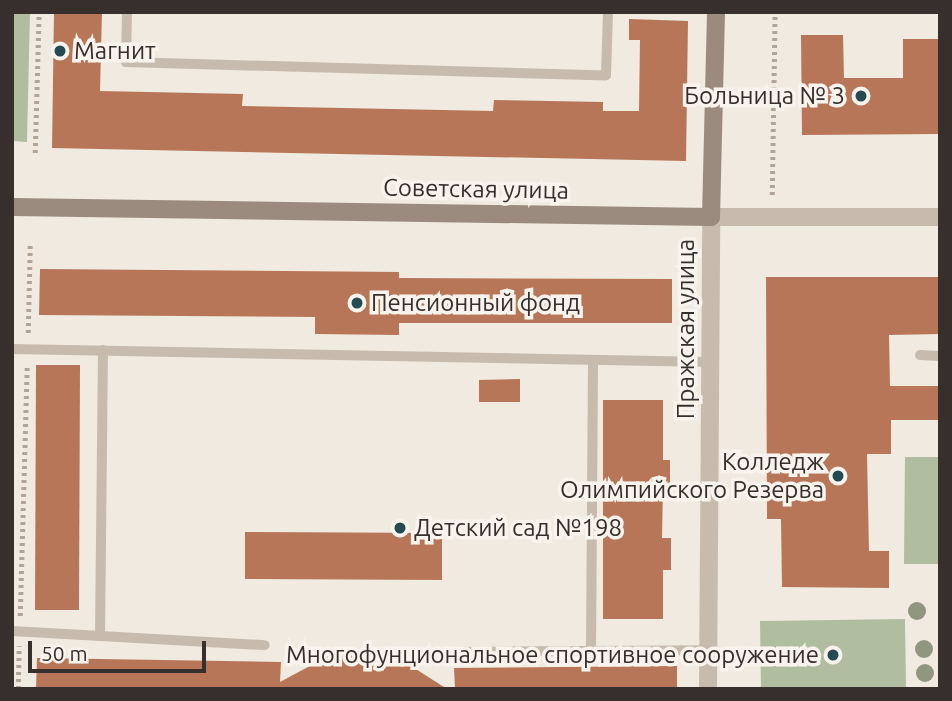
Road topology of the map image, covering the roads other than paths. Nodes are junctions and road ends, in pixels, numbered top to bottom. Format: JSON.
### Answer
{"nodes":[{"id":1,"x":127,"y":12,"type":"edge"},
{"id":2,"x":608,"y":12,"type":"edge"},
{"id":3,"x":716,"y":12,"type":"edge"},
{"id":4,"x":12,"y":207,"type":"edge"},
{"id":5,"x":711,"y":217,"type":"junction"},
{"id":6,"x":940,"y":217,"type":"edge"},
{"id":7,"x":12,"y":349,"type":"edge"},
{"id":8,"x":103,"y":350,"type":"junction"},
{"id":9,"x":920,"y":355,"type":"dead end"},
{"id":10,"x":940,"y":356,"type":"edge"},
{"id":11,"x":593,"y":360,"type":"junction"},
{"id":12,"x":710,"y":362,"type":"junction"},
{"id":13,"x":16,"y":631,"type":"edge"},
{"id":14,"x":100,"y":636,"type":"junction"},
{"id":15,"x":265,"y":645,"type":"dead end"},
{"id":16,"x":708,"y":650,"type":"junction"},
{"id":17,"x":591,"y":651,"type":"junction"},
{"id":18,"x":447,"y":652,"type":"dead end"},
{"id":19,"x":708,"y":689,"type":"edge"}],
"edges":[{"from":1,"to":2,"type":"lane"},
{"from":3,"to":5,"type":"street","name":"Пражская улица"},
{"from":4,"to":5,"type":"street","name":"Советская улица"},
{"from":5,"to":6,"type":"street","name":"Советская улица"},
{"from":5,"to":12,"type":"street","name":"Пражская улица"},
{"from":7,"to":8,"type":"lane"},
{"from":8,"to":11,"type":"lane"},
{"from":8,"to":14,"type":"lane"},
{"from":9,"to":10,"type":"lane"},
{"from":11,"to":12,"type":"lane"},
{"from":11,"to":17,"type":"lane"},
{"from":12,"to":16,"type":"street","name":"Пражская улица"},
{"from":13,"to":14,"type":"lane"},
{"from":14,"to":15,"type":"lane"},
{"from":16,"to":17,"type":"lane"},
{"from":16,"to":19,"type":"street","name":"Пражская улица"},
{"from":17,"to":18,"type":"lane"}]}
